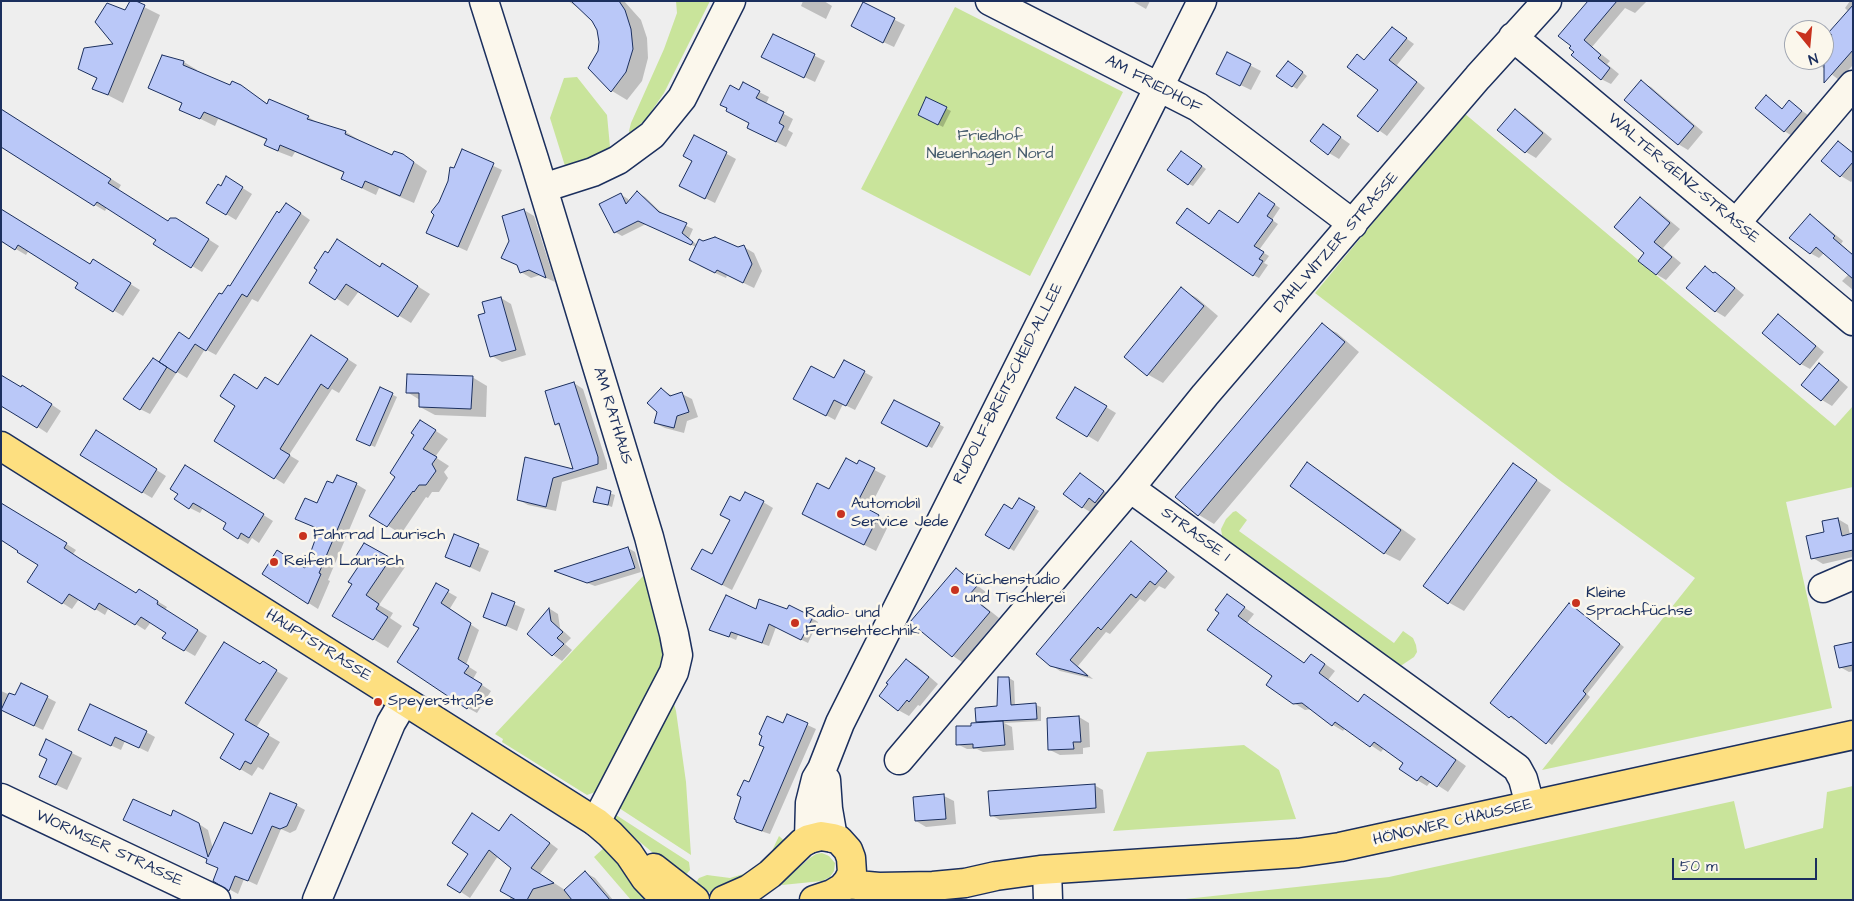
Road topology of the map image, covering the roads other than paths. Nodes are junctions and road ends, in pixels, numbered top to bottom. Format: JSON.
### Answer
{"nodes":[{"id":1,"x":484,"y":1,"type":"edge"},
{"id":2,"x":731,"y":1,"type":"edge"},
{"id":3,"x":990,"y":1,"type":"edge"},
{"id":4,"x":1202,"y":1,"type":"edge"},
{"id":5,"x":1547,"y":1,"type":"edge"},
{"id":6,"x":1513,"y":37,"type":"junction"},
{"id":7,"x":1853,"y":85,"type":"edge"},
{"id":8,"x":1159,"y":88,"type":"junction"},
{"id":9,"x":542,"y":188,"type":"junction"},
{"id":10,"x":1736,"y":223,"type":"junction"},
{"id":11,"x":1353,"y":224,"type":"junction"},
{"id":12,"x":1853,"y":321,"type":"edge"},
{"id":13,"x":1,"y":446,"type":"edge"},
{"id":14,"x":1130,"y":488,"type":"junction"},
{"id":15,"x":1853,"y":575,"type":"edge"},
{"id":16,"x":1824,"y":588,"type":"dead end"},
{"id":17,"x":404,"y":701,"type":"junction"},
{"id":18,"x":1853,"y":735,"type":"edge"},
{"id":19,"x":899,"y":760,"type":"dead end"},
{"id":20,"x":1,"y":798,"type":"edge"},
{"id":21,"x":1530,"y":805,"type":"junction"},
{"id":22,"x":596,"y":822,"type":"junction"},
{"id":23,"x":821,"y":838,"type":"junction"},
{"id":24,"x":629,"y":854,"type":"junction"},
{"id":25,"x":1047,"y":870,"type":"junction"},
{"id":26,"x":848,"y":873,"type":"junction"},
{"id":27,"x":216,"y":900,"type":"edge"},
{"id":28,"x":317,"y":900,"type":"edge"},
{"id":29,"x":666,"y":900,"type":"edge"},
{"id":30,"x":696,"y":900,"type":"edge"},
{"id":31,"x":724,"y":900,"type":"edge"},
{"id":32,"x":814,"y":900,"type":"edge"},
{"id":33,"x":1048,"y":900,"type":"edge"}],
"edges":[{"from":1,"to":9,"type":"street","name":"AM RATHAUS"},
{"from":2,"to":9,"type":"street"},
{"from":3,"to":8,"type":"street","name":"AM FRIEDHOF"},
{"from":4,"to":8,"type":"street","name":"RUDOLF-BREITSCHEID-ALLEE"},
{"from":5,"to":6,"type":"street","name":"DAHLWITZER STRASSE"},
{"from":6,"to":10,"type":"street","name":"WALTER-GENZ-STRASSE"},
{"from":6,"to":11,"type":"street","name":"DAHLWITZER STRASSE"},
{"from":7,"to":10,"type":"street"},
{"from":8,"to":11,"type":"street","name":"AM FRIEDHOF"},
{"from":8,"to":23,"type":"street","name":"RUDOLF-BREITSCHEID-ALLEE"},
{"from":9,"to":22,"type":"street","name":"AM RATHAUS"},
{"from":10,"to":12,"type":"street","name":"WALTER-GENZ-STRASSE"},
{"from":11,"to":14,"type":"street","name":"DAHLWITZER STRASSE"},
{"from":13,"to":17,"type":"main road","name":"HAUPTSTRASSE"},
{"from":14,"to":19,"type":"street"},
{"from":14,"to":21,"type":"street","name":"STRASSE 1"},
{"from":15,"to":16,"type":"street"},
{"from":17,"to":22,"type":"main road","name":"HAUPTSTRASSE"},
{"from":17,"to":28,"type":"street"},
{"from":18,"to":21,"type":"main road","name":"HÖNOWER CHAUSSEE"},
{"from":20,"to":27,"type":"street","name":"WORMSER STRASSE"},
{"from":21,"to":25,"type":"main road","name":"HÖNOWER CHAUSSEE"},
{"from":22,"to":24,"type":"main road","name":"HAUPTSTRASSE"},
{"from":23,"to":26,"type":"main road"},
{"from":23,"to":31,"type":"main road"},
{"from":24,"to":29,"type":"main road","name":"HAUPTSTRASSE"},
{"from":24,"to":30,"type":"main road","name":"HAUPTSTRASSE"},
{"from":25,"to":26,"type":"main road","name":"HÖNOWER CHAUSSEE"},
{"from":25,"to":33,"type":"street"},
{"from":26,"to":32,"type":"main road"}]}
